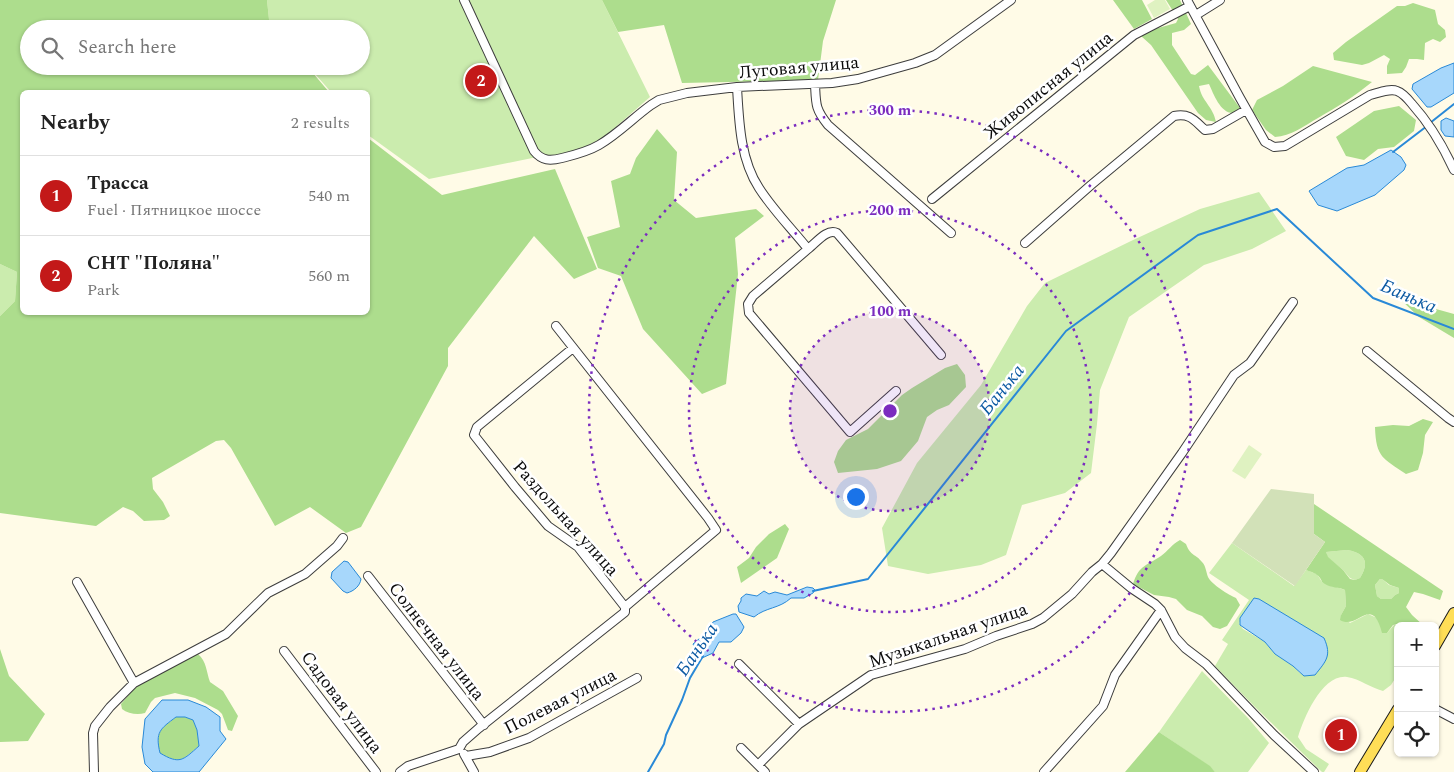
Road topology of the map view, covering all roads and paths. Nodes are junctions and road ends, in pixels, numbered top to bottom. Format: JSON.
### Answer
{"nodes":[{"id":1,"x":464,"y":0,"type":"edge"},
{"id":2,"x":1011,"y":0,"type":"edge"},
{"id":3,"x":1220,"y":0,"type":"edge"},
{"id":4,"x":1189,"y":3,"type":"edge"},
{"id":5,"x":1196,"y":15,"type":"junction"},
{"id":6,"x":815,"y":84,"type":"junction"},
{"id":7,"x":737,"y":87,"type":"junction"},
{"id":8,"x":1246,"y":110,"type":"junction"},
{"id":9,"x":1454,"y":170,"type":"edge"},
{"id":10,"x":932,"y":199,"type":"dead end"},
{"id":11,"x":951,"y":233,"type":"dead end"},
{"id":12,"x":1025,"y":243,"type":"dead end"},
{"id":13,"x":808,"y":249,"type":"junction"},
{"id":14,"x":1293,"y":302,"type":"dead end"},
{"id":15,"x":556,"y":326,"type":"dead end"},
{"id":16,"x":573,"y":348,"type":"junction"},
{"id":17,"x":1367,"y":351,"type":"dead end"},
{"id":18,"x":941,"y":355,"type":"dead end"},
{"id":19,"x":896,"y":391,"type":"dead end"},
{"id":20,"x":1454,"y":422,"type":"edge"},
{"id":21,"x":343,"y":538,"type":"dead end"},
{"id":22,"x":1102,"y":564,"type":"junction"},
{"id":23,"x":368,"y":576,"type":"dead end"},
{"id":24,"x":78,"y":582,"type":"dead end"},
{"id":25,"x":625,"y":607,"type":"junction"},
{"id":26,"x":1161,"y":610,"type":"junction"},
{"id":27,"x":1454,"y":613,"type":"edge"},
{"id":28,"x":1439,"y":639,"type":"edge"},
{"id":29,"x":284,"y":651,"type":"dead end"},
{"id":30,"x":739,"y":664,"type":"dead end"},
{"id":31,"x":637,"y":678,"type":"dead end"},
{"id":32,"x":134,"y":683,"type":"junction"},
{"id":33,"x":1439,"y":710,"type":"edge"},
{"id":34,"x":1396,"y":712,"type":"edge"},
{"id":35,"x":1454,"y":719,"type":"edge"},
{"id":36,"x":800,"y":724,"type":"junction"},
{"id":37,"x":484,"y":725,"type":"junction"},
{"id":38,"x":741,"y":748,"type":"dead end"},
{"id":39,"x":459,"y":749,"type":"junction"},
{"id":40,"x":466,"y":756,"type":"junction"},
{"id":41,"x":758,"y":765,"type":"junction"},
{"id":42,"x":94,"y":772,"type":"edge"},
{"id":43,"x":376,"y":772,"type":"edge"},
{"id":44,"x":400,"y":772,"type":"edge"},
{"id":45,"x":474,"y":772,"type":"edge"},
{"id":46,"x":765,"y":772,"type":"edge"},
{"id":47,"x":1044,"y":772,"type":"edge"},
{"id":48,"x":1314,"y":772,"type":"edge"},
{"id":49,"x":1360,"y":772,"type":"edge"}],
"edges":[{"from":1,"to":7,"type":"street","name":"Луговая улица"},
{"from":2,"to":6,"type":"street","name":"Луговая улица"},
{"from":3,"to":5,"type":"street"},
{"from":4,"to":5,"type":"street"},
{"from":4,"to":10,"type":"street","name":"Живописная улица"},
{"from":5,"to":8,"type":"street"},
{"from":6,"to":7,"type":"street","name":"Луговая улица"},
{"from":6,"to":11,"type":"street"},
{"from":7,"to":13,"type":"street"},
{"from":8,"to":9,"type":"street"},
{"from":8,"to":12,"type":"street"},
{"from":13,"to":18,"type":"street"},
{"from":13,"to":19,"type":"street"},
{"from":14,"to":22,"type":"street","name":"Музыкальная улица"},
{"from":15,"to":16,"type":"street"},
{"from":16,"to":25,"type":"street"},
{"from":16,"to":25,"type":"street","name":"Раздольная улица"},
{"from":17,"to":20,"type":"street"},
{"from":21,"to":32,"type":"street"},
{"from":22,"to":26,"type":"street"},
{"from":22,"to":36,"type":"street","name":"Музыкальная улица"},
{"from":23,"to":37,"type":"street","name":"Солнечная улица"},
{"from":24,"to":32,"type":"street"},
{"from":25,"to":37,"type":"street"},
{"from":26,"to":47,"type":"street"},
{"from":26,"to":48,"type":"street"},
{"from":27,"to":28,"type":"main road"},
{"from":29,"to":43,"type":"street","name":"Садовая улица"},
{"from":30,"to":36,"type":"street"},
{"from":31,"to":40,"type":"street","name":"Полевая улица"},
{"from":32,"to":42,"type":"street"},
{"from":33,"to":35,"type":"street"},
{"from":34,"to":49,"type":"main road"},
{"from":36,"to":41,"type":"street","name":"Музыкальная улица"},
{"from":37,"to":39,"type":"street"},
{"from":38,"to":41,"type":"street"},
{"from":39,"to":40,"type":"street"},
{"from":39,"to":44,"type":"street"},
{"from":40,"to":45,"type":"street"},
{"from":41,"to":46,"type":"street"}]}
